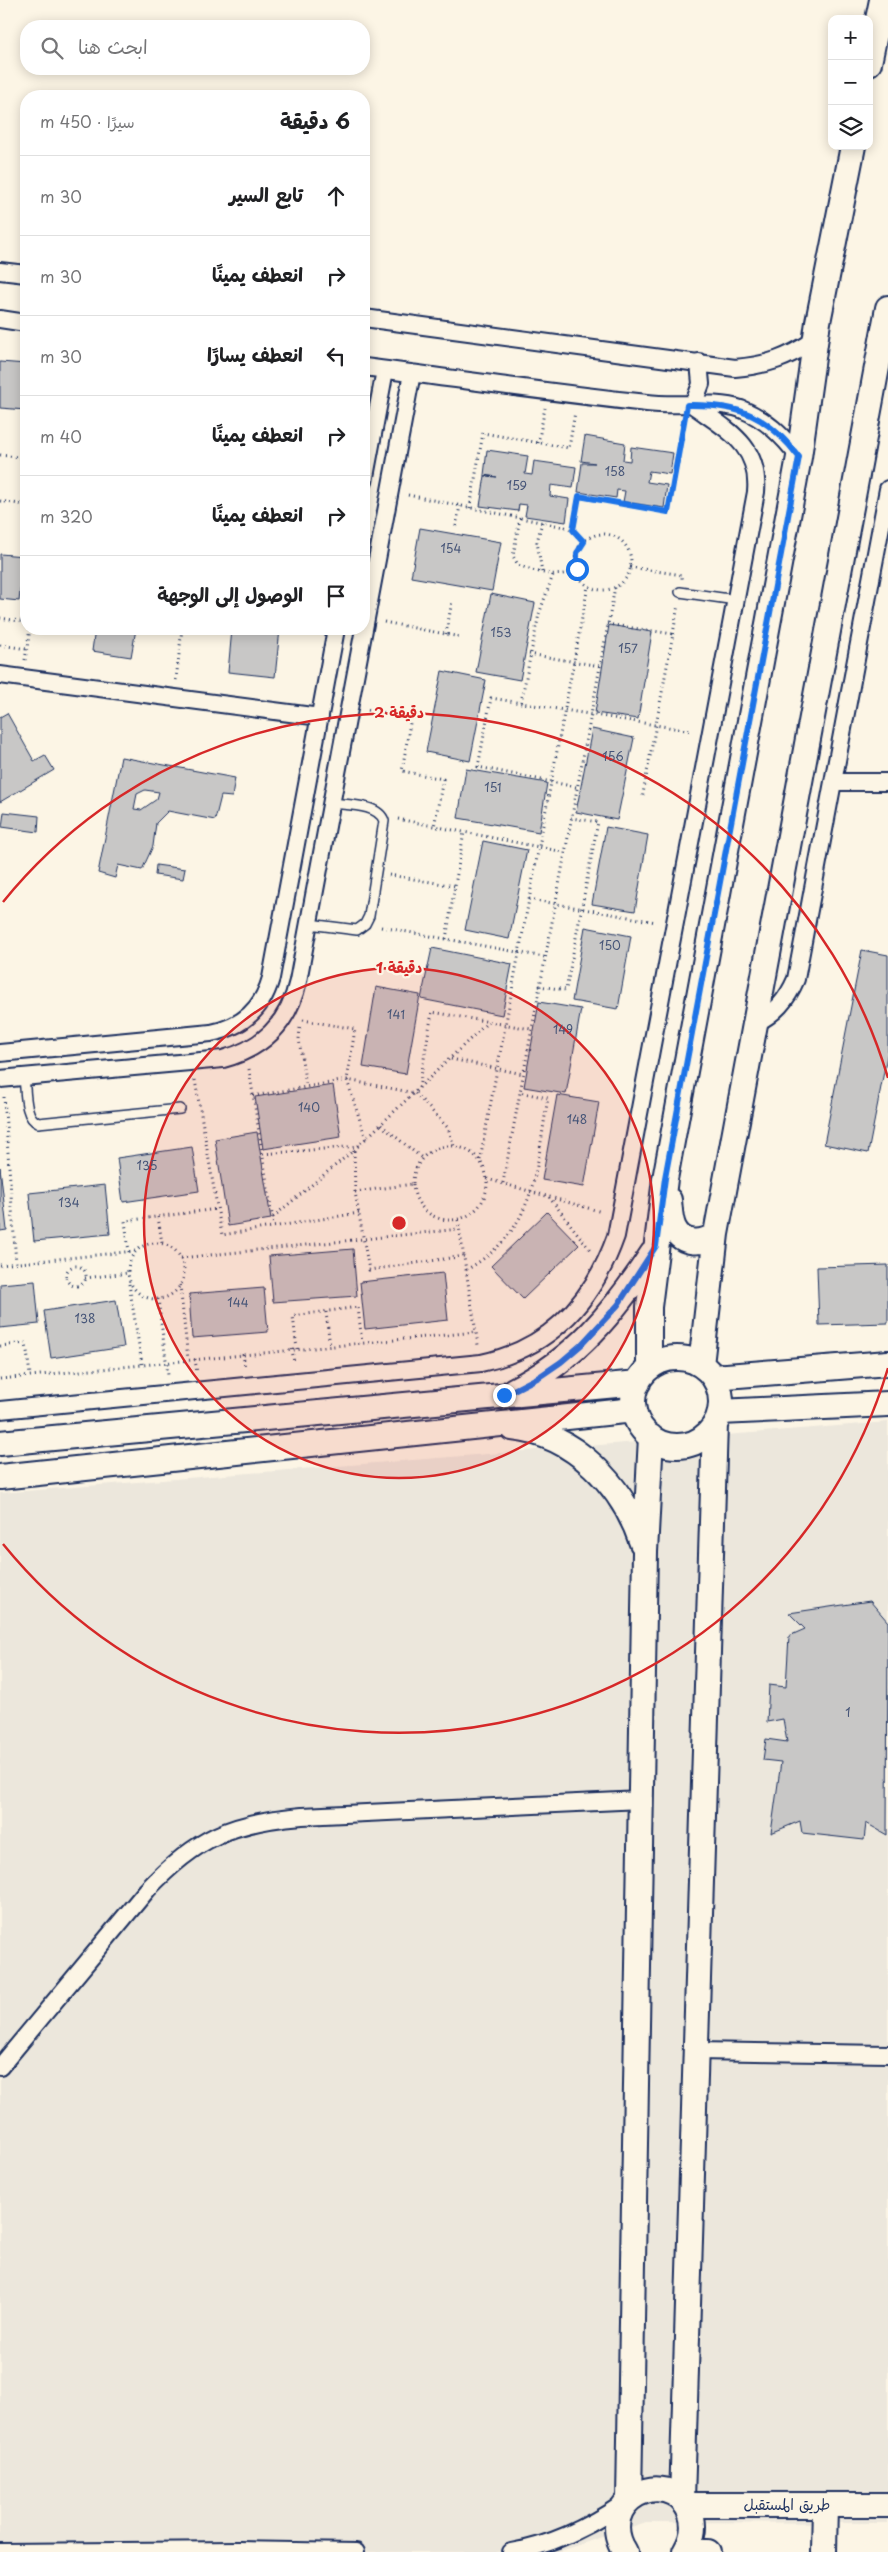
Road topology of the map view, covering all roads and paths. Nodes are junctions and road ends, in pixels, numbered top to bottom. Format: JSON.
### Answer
{"nodes":[{"id":1,"x":882,"y":0,"type":"edge"},
{"id":2,"x":870,"y":60,"type":"edge"},
{"id":3,"x":852,"y":150,"type":"edge"},
{"id":4,"x":0,"y":271,"type":"edge"},
{"id":5,"x":20,"y":273,"type":"edge"},
{"id":6,"x":888,"y":308,"type":"edge"},
{"id":7,"x":370,"y":319,"type":"edge"},
{"id":8,"x":0,"y":320,"type":"edge"},
{"id":9,"x":20,"y":322,"type":"edge"},
{"id":10,"x":815,"y":340,"type":"junction"},
{"id":11,"x":699,"y":362,"type":"junction"},
{"id":12,"x":370,"y":368,"type":"edge"},
{"id":13,"x":385,"y":370,"type":"junction"},
{"id":14,"x":412,"y":373,"type":"junction"},
{"id":15,"x":548,"y":391,"type":"junction"},
{"id":16,"x":578,"y":394,"type":"junction"},
{"id":17,"x":690,"y":405,"type":"junction"},
{"id":18,"x":538,"y":443,"type":"junction"},
{"id":19,"x":370,"y":450,"type":"edge"},
{"id":20,"x":0,"y":455,"type":"edge"},
{"id":21,"x":20,"y":457,"type":"edge"},
{"id":22,"x":799,"y":457,"type":"junction"},
{"id":23,"x":888,"y":488,"type":"edge"},
{"id":24,"x":390,"y":492,"type":"junction"},
{"id":25,"x":0,"y":501,"type":"edge"},
{"id":26,"x":20,"y":504,"type":"edge"},
{"id":27,"x":460,"y":506,"type":"junction"},
{"id":28,"x":470,"y":508,"type":"junction"},
{"id":29,"x":520,"y":518,"type":"junction"},
{"id":30,"x":542,"y":522,"type":"junction"},
{"id":31,"x":456,"y":526,"type":"dead end"},
{"id":32,"x":573,"y":530,"type":"junction"},
{"id":33,"x":584,"y":542,"type":"junction"},
{"id":34,"x":577,"y":569,"type":"junction"},
{"id":35,"x":542,"y":572,"type":"junction"},
{"id":36,"x":553,"y":575,"type":"junction"},
{"id":37,"x":588,"y":586,"type":"junction"},
{"id":38,"x":614,"y":587,"type":"junction"},
{"id":39,"x":680,"y":592,"type":"dead end"},
{"id":40,"x":370,"y":598,"type":"edge"},
{"id":41,"x":736,"y":600,"type":"junction"},
{"id":42,"x":452,"y":601,"type":"dead end"},
{"id":43,"x":0,"y":618,"type":"edge"},
{"id":44,"x":370,"y":620,"type":"edge"},
{"id":45,"x":20,"y":621,"type":"edge"},
{"id":46,"x":607,"y":624,"type":"junction"},
{"id":47,"x":446,"y":634,"type":"junction"},
{"id":48,"x":29,"y":635,"type":"edge"},
{"id":49,"x":181,"y":635,"type":"edge"},
{"id":50,"x":335,"y":635,"type":"edge"},
{"id":51,"x":363,"y":635,"type":"edge"},
{"id":52,"x":460,"y":637,"type":"dead end"},
{"id":53,"x":0,"y":645,"type":"edge"},
{"id":54,"x":27,"y":649,"type":"junction"},
{"id":55,"x":529,"y":654,"type":"junction"},
{"id":56,"x":574,"y":662,"type":"junction"},
{"id":57,"x":600,"y":666,"type":"junction"},
{"id":58,"x":0,"y":675,"type":"edge"},
{"id":59,"x":22,"y":678,"type":"junction"},
{"id":60,"x":174,"y":697,"type":"junction"},
{"id":61,"x":521,"y":702,"type":"junction"},
{"id":62,"x":350,"y":706,"type":"junction"},
{"id":63,"x":564,"y":709,"type":"junction"},
{"id":64,"x":590,"y":714,"type":"junction"},
{"id":65,"x":320,"y":717,"type":"junction"},
{"id":66,"x":657,"y":724,"type":"junction"},
{"id":67,"x":711,"y":734,"type":"junction"},
{"id":68,"x":550,"y":782,"type":"junction"},
{"id":69,"x":833,"y":782,"type":"junction"},
{"id":70,"x":888,"y":782,"type":"edge"},
{"id":71,"x":576,"y":787,"type":"junction"},
{"id":72,"x":642,"y":799,"type":"dead end"},
{"id":73,"x":332,"y":803,"type":"junction"},
{"id":74,"x":383,"y":816,"type":"junction"},
{"id":75,"x":571,"y":818,"type":"junction"},
{"id":76,"x":434,"y":826,"type":"junction"},
{"id":77,"x":464,"y":832,"type":"junction"},
{"id":78,"x":538,"y":847,"type":"junction"},
{"id":79,"x":564,"y":852,"type":"junction"},
{"id":80,"x":376,"y":872,"type":"junction"},
{"id":81,"x":455,"y":886,"type":"junction"},
{"id":82,"x":529,"y":899,"type":"junction"},
{"id":83,"x":554,"y":904,"type":"junction"},
{"id":84,"x":582,"y":909,"type":"junction"},
{"id":85,"x":309,"y":924,"type":"junction"},
{"id":86,"x":365,"y":924,"type":"junction"},
{"id":87,"x":675,"y":926,"type":"junction"},
{"id":88,"x":446,"y":939,"type":"junction"},
{"id":89,"x":519,"y":952,"type":"junction"},
{"id":90,"x":544,"y":957,"type":"junction"},
{"id":91,"x":539,"y":986,"type":"junction"},
{"id":92,"x":285,"y":1016,"type":"junction"},
{"id":93,"x":306,"y":1020,"type":"junction"},
{"id":94,"x":488,"y":1022,"type":"junction"},
{"id":95,"x":754,"y":1024,"type":"junction"},
{"id":96,"x":505,"y":1025,"type":"junction"},
{"id":97,"x":531,"y":1029,"type":"junction"},
{"id":98,"x":246,"y":1051,"type":"junction"},
{"id":99,"x":0,"y":1053,"type":"edge"},
{"id":100,"x":450,"y":1058,"type":"junction"},
{"id":101,"x":193,"y":1062,"type":"junction"},
{"id":102,"x":496,"y":1070,"type":"junction"},
{"id":103,"x":523,"y":1074,"type":"junction"},
{"id":104,"x":24,"y":1077,"type":"junction"},
{"id":105,"x":1,"y":1079,"type":"edge"},
{"id":106,"x":347,"y":1080,"type":"junction"},
{"id":107,"x":306,"y":1087,"type":"junction"},
{"id":108,"x":419,"y":1088,"type":"junction"},
{"id":109,"x":520,"y":1092,"type":"junction"},
{"id":110,"x":415,"y":1093,"type":"junction"},
{"id":111,"x":253,"y":1096,"type":"junction"},
{"id":112,"x":180,"y":1109,"type":"dead end"},
{"id":113,"x":381,"y":1125,"type":"junction"},
{"id":114,"x":366,"y":1139,"type":"junction"},
{"id":115,"x":359,"y":1146,"type":"junction"},
{"id":116,"x":454,"y":1146,"type":"junction"},
{"id":117,"x":354,"y":1150,"type":"junction"},
{"id":118,"x":263,"y":1154,"type":"junction"},
{"id":119,"x":422,"y":1158,"type":"junction"},
{"id":120,"x":480,"y":1160,"type":"junction"},
{"id":121,"x":665,"y":1178,"type":"junction"},
{"id":122,"x":487,"y":1179,"type":"junction"},
{"id":123,"x":412,"y":1184,"type":"junction"},
{"id":124,"x":503,"y":1184,"type":"junction"},
{"id":125,"x":355,"y":1192,"type":"junction"},
{"id":126,"x":532,"y":1192,"type":"junction"},
{"id":127,"x":548,"y":1196,"type":"junction"},
{"id":128,"x":217,"y":1209,"type":"junction"},
{"id":129,"x":359,"y":1212,"type":"junction"},
{"id":130,"x":619,"y":1216,"type":"junction"},
{"id":131,"x":158,"y":1217,"type":"junction"},
{"id":132,"x":272,"y":1217,"type":"junction"},
{"id":133,"x":458,"y":1220,"type":"junction"},
{"id":134,"x":274,"y":1227,"type":"junction"},
{"id":135,"x":459,"y":1229,"type":"junction"},
{"id":136,"x":716,"y":1234,"type":"junction"},
{"id":137,"x":364,"y":1238,"type":"junction"},
{"id":138,"x":162,"y":1243,"type":"junction"},
{"id":139,"x":656,"y":1246,"type":"junction"},
{"id":140,"x":129,"y":1252,"type":"junction"},
{"id":141,"x":135,"y":1252,"type":"junction"},
{"id":142,"x":464,"y":1256,"type":"junction"},
{"id":143,"x":75,"y":1258,"type":"junction"},
{"id":144,"x":181,"y":1258,"type":"junction"},
{"id":145,"x":16,"y":1264,"type":"junction"},
{"id":146,"x":0,"y":1265,"type":"edge"},
{"id":147,"x":77,"y":1266,"type":"junction"},
{"id":148,"x":603,"y":1268,"type":"junction"},
{"id":149,"x":466,"y":1270,"type":"junction"},
{"id":150,"x":128,"y":1273,"type":"junction"},
{"id":151,"x":85,"y":1278,"type":"junction"},
{"id":152,"x":129,"y":1279,"type":"junction"},
{"id":153,"x":180,"y":1284,"type":"junction"},
{"id":154,"x":158,"y":1299,"type":"junction"},
{"id":155,"x":326,"y":1312,"type":"junction"},
{"id":156,"x":476,"y":1332,"type":"junction"},
{"id":157,"x":362,"y":1342,"type":"junction"},
{"id":158,"x":0,"y":1346,"type":"edge"},
{"id":159,"x":330,"y":1346,"type":"junction"},
{"id":160,"x":297,"y":1349,"type":"junction"},
{"id":161,"x":243,"y":1354,"type":"junction"},
{"id":162,"x":188,"y":1359,"type":"junction"},
{"id":163,"x":166,"y":1362,"type":"junction"},
{"id":164,"x":481,"y":1363,"type":"junction"},
{"id":165,"x":888,"y":1363,"type":"edge"},
{"id":166,"x":142,"y":1364,"type":"junction"},
{"id":167,"x":245,"y":1370,"type":"dead end"},
{"id":168,"x":707,"y":1371,"type":"junction"},
{"id":169,"x":30,"y":1375,"type":"junction"},
{"id":170,"x":644,"y":1376,"type":"junction"},
{"id":171,"x":0,"y":1378,"type":"edge"},
{"id":172,"x":170,"y":1394,"type":"junction"},
{"id":173,"x":504,"y":1395,"type":"junction"},
{"id":174,"x":888,"y":1404,"type":"edge"},
{"id":175,"x":0,"y":1410,"type":"edge"},
{"id":176,"x":634,"y":1410,"type":"junction"},
{"id":177,"x":321,"y":1413,"type":"junction"},
{"id":178,"x":717,"y":1418,"type":"junction"},
{"id":179,"x":488,"y":1426,"type":"junction"},
{"id":180,"x":651,"y":1437,"type":"junction"},
{"id":181,"x":0,"y":1443,"type":"edge"},
{"id":182,"x":322,"y":1443,"type":"junction"},
{"id":183,"x":0,"y":1477,"type":"edge"},
{"id":184,"x":645,"y":1552,"type":"junction"},
{"id":185,"x":641,"y":1800,"type":"junction"},
{"id":186,"x":696,"y":2051,"type":"junction"},
{"id":187,"x":888,"y":2054,"type":"edge"},
{"id":188,"x":0,"y":2066,"type":"edge"},
{"id":189,"x":628,"y":2501,"type":"junction"},
{"id":190,"x":684,"y":2503,"type":"junction"},
{"id":191,"x":825,"y":2505,"type":"junction"},
{"id":192,"x":888,"y":2505,"type":"edge"},
{"id":193,"x":0,"y":2552,"type":"edge"},
{"id":194,"x":356,"y":2552,"type":"edge"},
{"id":195,"x":511,"y":2552,"type":"edge"},
{"id":196,"x":625,"y":2552,"type":"edge"},
{"id":197,"x":685,"y":2552,"type":"edge"},
{"id":198,"x":708,"y":2552,"type":"edge"},
{"id":199,"x":824,"y":2552,"type":"edge"}],
"edges":[{"from":1,"to":2,"type":"street"},
{"from":3,"to":10,"type":"street"},
{"from":4,"to":5,"type":"street"},
{"from":6,"to":95,"type":"street"},
{"from":7,"to":11,"type":"street"},
{"from":8,"to":9,"type":"street"},
{"from":10,"to":11,"type":"street"},
{"from":10,"to":22,"type":"street"},
{"from":11,"to":17,"type":"street"},
{"from":12,"to":13,"type":"street"},
{"from":13,"to":14,"type":"street"},
{"from":13,"to":19,"type":"street"},
{"from":14,"to":15,"type":"street"},
{"from":14,"to":24,"type":"street"},
{"from":15,"to":16,"type":"street"},
{"from":15,"to":18,"type":"path"},
{"from":16,"to":17,"type":"street"},
{"from":16,"to":18,"type":"path"},
{"from":17,"to":22,"type":"street"},
{"from":17,"to":32,"type":"path"},
{"from":17,"to":41,"type":"street"},
{"from":18,"to":28,"type":"path"},
{"from":20,"to":21,"type":"path"},
{"from":22,"to":121,"type":"street"},
{"from":23,"to":69,"type":"street"},
{"from":24,"to":27,"type":"path"},
{"from":24,"to":40,"type":"street"},
{"from":25,"to":26,"type":"path"},
{"from":27,"to":28,"type":"path"},
{"from":27,"to":31,"type":"path"},
{"from":28,"to":29,"type":"path"},
{"from":29,"to":30,"type":"path"},
{"from":29,"to":35,"type":"path"},
{"from":30,"to":32,"type":"path"},
{"from":30,"to":35,"type":"path"},
{"from":32,"to":33,"type":"path"},
{"from":33,"to":34,"type":"path"},
{"from":33,"to":38,"type":"path"},
{"from":34,"to":36,"type":"path"},
{"from":34,"to":37,"type":"path"},
{"from":35,"to":36,"type":"path"},
{"from":36,"to":55,"type":"path"},
{"from":37,"to":38,"type":"path"},
{"from":37,"to":56,"type":"path"},
{"from":38,"to":46,"type":"path"},
{"from":39,"to":41,"type":"lane"},
{"from":41,"to":67,"type":"street"},
{"from":42,"to":47,"type":"path"},
{"from":43,"to":45,"type":"path"},
{"from":44,"to":47,"type":"path"},
{"from":46,"to":57,"type":"path"},
{"from":46,"to":66,"type":"path"},
{"from":47,"to":52,"type":"path"},
{"from":48,"to":54,"type":"path"},
{"from":49,"to":60,"type":"path"},
{"from":50,"to":65,"type":"street"},
{"from":51,"to":62,"type":"street"},
{"from":53,"to":54,"type":"path"},
{"from":54,"to":59,"type":"path"},
{"from":55,"to":56,"type":"path"},
{"from":55,"to":61,"type":"path"},
{"from":56,"to":57,"type":"path"},
{"from":56,"to":63,"type":"path"},
{"from":57,"to":64,"type":"path"},
{"from":58,"to":59,"type":"street"},
{"from":59,"to":60,"type":"street"},
{"from":60,"to":65,"type":"street"},
{"from":61,"to":63,"type":"path"},
{"from":61,"to":68,"type":"path"},
{"from":62,"to":73,"type":"street"},
{"from":62,"to":76,"type":"path"},
{"from":63,"to":64,"type":"path"},
{"from":63,"to":68,"type":"path"},
{"from":64,"to":66,"type":"path"},
{"from":64,"to":71,"type":"path"},
{"from":65,"to":99,"type":"street"},
{"from":66,"to":67,"type":"path"},
{"from":66,"to":72,"type":"path"},
{"from":67,"to":87,"type":"street"},
{"from":68,"to":71,"type":"path"},
{"from":68,"to":78,"type":"path"},
{"from":69,"to":70,"type":"street"},
{"from":69,"to":95,"type":"street"},
{"from":71,"to":75,"type":"path"},
{"from":73,"to":74,"type":"lane"},
{"from":73,"to":85,"type":"street"},
{"from":74,"to":76,"type":"path"},
{"from":74,"to":80,"type":"lane"},
{"from":75,"to":79,"type":"path"},
{"from":75,"to":84,"type":"path"},
{"from":76,"to":77,"type":"path"},
{"from":77,"to":78,"type":"path"},
{"from":77,"to":81,"type":"path"},
{"from":78,"to":79,"type":"path"},
{"from":78,"to":82,"type":"path"},
{"from":79,"to":83,"type":"path"},
{"from":80,"to":81,"type":"path"},
{"from":80,"to":86,"type":"lane"},
{"from":81,"to":88,"type":"path"},
{"from":82,"to":83,"type":"path"},
{"from":82,"to":89,"type":"path"},
{"from":83,"to":84,"type":"path"},
{"from":83,"to":90,"type":"path"},
{"from":84,"to":87,"type":"path"},
{"from":84,"to":91,"type":"path"},
{"from":85,"to":86,"type":"lane"},
{"from":85,"to":92,"type":"street"},
{"from":86,"to":88,"type":"path"},
{"from":87,"to":130,"type":"street"},
{"from":88,"to":89,"type":"path"},
{"from":89,"to":90,"type":"path"},
{"from":89,"to":96,"type":"path"},
{"from":90,"to":91,"type":"path"},
{"from":91,"to":97,"type":"path"},
{"from":92,"to":93,"type":"path"},
{"from":92,"to":98,"type":"street"},
{"from":93,"to":106,"type":"path"},
{"from":93,"to":107,"type":"path"},
{"from":94,"to":96,"type":"path"},
{"from":94,"to":100,"type":"path"},
{"from":94,"to":108,"type":"path"},
{"from":95,"to":136,"type":"street"},
{"from":96,"to":97,"type":"path"},
{"from":96,"to":102,"type":"path"},
{"from":97,"to":103,"type":"path"},
{"from":98,"to":101,"type":"street"},
{"from":98,"to":111,"type":"path"},
{"from":100,"to":102,"type":"path"},
{"from":100,"to":108,"type":"path"},
{"from":101,"to":104,"type":"street"},
{"from":101,"to":128,"type":"path"},
{"from":102,"to":103,"type":"path"},
{"from":102,"to":120,"type":"path"},
{"from":103,"to":109,"type":"path"},
{"from":104,"to":105,"type":"street"},
{"from":104,"to":112,"type":"lane"},
{"from":105,"to":145,"type":"path"},
{"from":106,"to":107,"type":"path"},
{"from":106,"to":110,"type":"path"},
{"from":106,"to":114,"type":"path"},
{"from":107,"to":111,"type":"path"},
{"from":108,"to":110,"type":"path"},
{"from":109,"to":124,"type":"path"},
{"from":109,"to":126,"type":"path"},
{"from":110,"to":113,"type":"path"},
{"from":110,"to":116,"type":"path"},
{"from":111,"to":118,"type":"path"},
{"from":113,"to":114,"type":"path"},
{"from":113,"to":119,"type":"path"},
{"from":114,"to":115,"type":"path"},
{"from":115,"to":117,"type":"path"},
{"from":115,"to":118,"type":"path"},
{"from":116,"to":119,"type":"path"},
{"from":116,"to":120,"type":"path"},
{"from":117,"to":125,"type":"path"},
{"from":117,"to":132,"type":"path"},
{"from":118,"to":132,"type":"path"},
{"from":119,"to":123,"type":"path"},
{"from":120,"to":122,"type":"path"},
{"from":121,"to":136,"type":"street"},
{"from":121,"to":139,"type":"street"},
{"from":122,"to":124,"type":"path"},
{"from":122,"to":133,"type":"path"},
{"from":123,"to":125,"type":"path"},
{"from":123,"to":133,"type":"path"},
{"from":124,"to":126,"type":"path"},
{"from":125,"to":129,"type":"path"},
{"from":126,"to":127,"type":"path"},
{"from":126,"to":149,"type":"path"},
{"from":127,"to":130,"type":"path"},
{"from":127,"to":148,"type":"path"},
{"from":128,"to":131,"type":"path"},
{"from":128,"to":134,"type":"path"},
{"from":129,"to":134,"type":"path"},
{"from":129,"to":137,"type":"path"},
{"from":130,"to":148,"type":"street"},
{"from":131,"to":138,"type":"path"},
{"from":131,"to":140,"type":"path"},
{"from":132,"to":134,"type":"path"},
{"from":133,"to":135,"type":"path"},
{"from":135,"to":137,"type":"path"},
{"from":135,"to":142,"type":"path"},
{"from":136,"to":168,"type":"street"},
{"from":137,"to":142,"type":"path"},
{"from":137,"to":144,"type":"path"},
{"from":138,"to":141,"type":"path"},
{"from":138,"to":144,"type":"path"},
{"from":139,"to":170,"type":"street"},
{"from":139,"to":173,"type":"street"},
{"from":140,"to":141,"type":"path"},
{"from":140,"to":143,"type":"path"},
{"from":141,"to":150,"type":"path"},
{"from":142,"to":149,"type":"path"},
{"from":143,"to":145,"type":"path"},
{"from":143,"to":147,"type":"path"},
{"from":144,"to":153,"type":"path"},
{"from":145,"to":146,"type":"path"},
{"from":147,"to":151,"type":"path"},
{"from":147,"to":151,"type":"path"},
{"from":148,"to":164,"type":"street"},
{"from":149,"to":156,"type":"path"},
{"from":150,"to":151,"type":"path"},
{"from":150,"to":152,"type":"path"},
{"from":152,"to":154,"type":"path"},
{"from":152,"to":166,"type":"path"},
{"from":153,"to":154,"type":"path"},
{"from":153,"to":162,"type":"path"},
{"from":154,"to":163,"type":"path"},
{"from":155,"to":157,"type":"path"},
{"from":155,"to":159,"type":"path"},
{"from":155,"to":160,"type":"path"},
{"from":156,"to":157,"type":"path"},
{"from":156,"to":164,"type":"path"},
{"from":157,"to":159,"type":"path"},
{"from":158,"to":169,"type":"path"},
{"from":159,"to":160,"type":"path"},
{"from":160,"to":161,"type":"path"},
{"from":161,"to":162,"type":"path"},
{"from":161,"to":167,"type":"path"},
{"from":162,"to":163,"type":"path"},
{"from":163,"to":166,"type":"path"},
{"from":163,"to":172,"type":"path"},
{"from":164,"to":172,"type":"street"},
{"from":165,"to":168,"type":"street"},
{"from":166,"to":169,"type":"path"},
{"from":168,"to":170,"type":"street"},
{"from":168,"to":178,"type":"street"},
{"from":169,"to":171,"type":"path"},
{"from":170,"to":173,"type":"street"},
{"from":170,"to":176,"type":"street"},
{"from":172,"to":175,"type":"street"},
{"from":173,"to":177,"type":"street"},
{"from":174,"to":178,"type":"street"},
{"from":176,"to":179,"type":"street"},
{"from":176,"to":180,"type":"street"},
{"from":177,"to":181,"type":"street"},
{"from":177,"to":182,"type":"street"},
{"from":178,"to":180,"type":"street"},
{"from":178,"to":186,"type":"street"},
{"from":179,"to":182,"type":"street"},
{"from":179,"to":184,"type":"street"},
{"from":180,"to":184,"type":"street"},
{"from":182,"to":183,"type":"street"},
{"from":184,"to":185,"type":"street"},
{"from":185,"to":188,"type":"street"},
{"from":185,"to":189,"type":"street"},
{"from":186,"to":187,"type":"street"},
{"from":186,"to":190,"type":"street"},
{"from":189,"to":190,"type":"street"},
{"from":189,"to":195,"type":"street"},
{"from":189,"to":196,"type":"street"},
{"from":190,"to":191,"type":"street","name":"طريق المستقبل"},
{"from":190,"to":197,"type":"street"},
{"from":191,"to":192,"type":"street","name":"طريق المستقبل"},
{"from":191,"to":199,"type":"street"},
{"from":193,"to":194,"type":"street"},
{"from":197,"to":198,"type":"street"}]}
